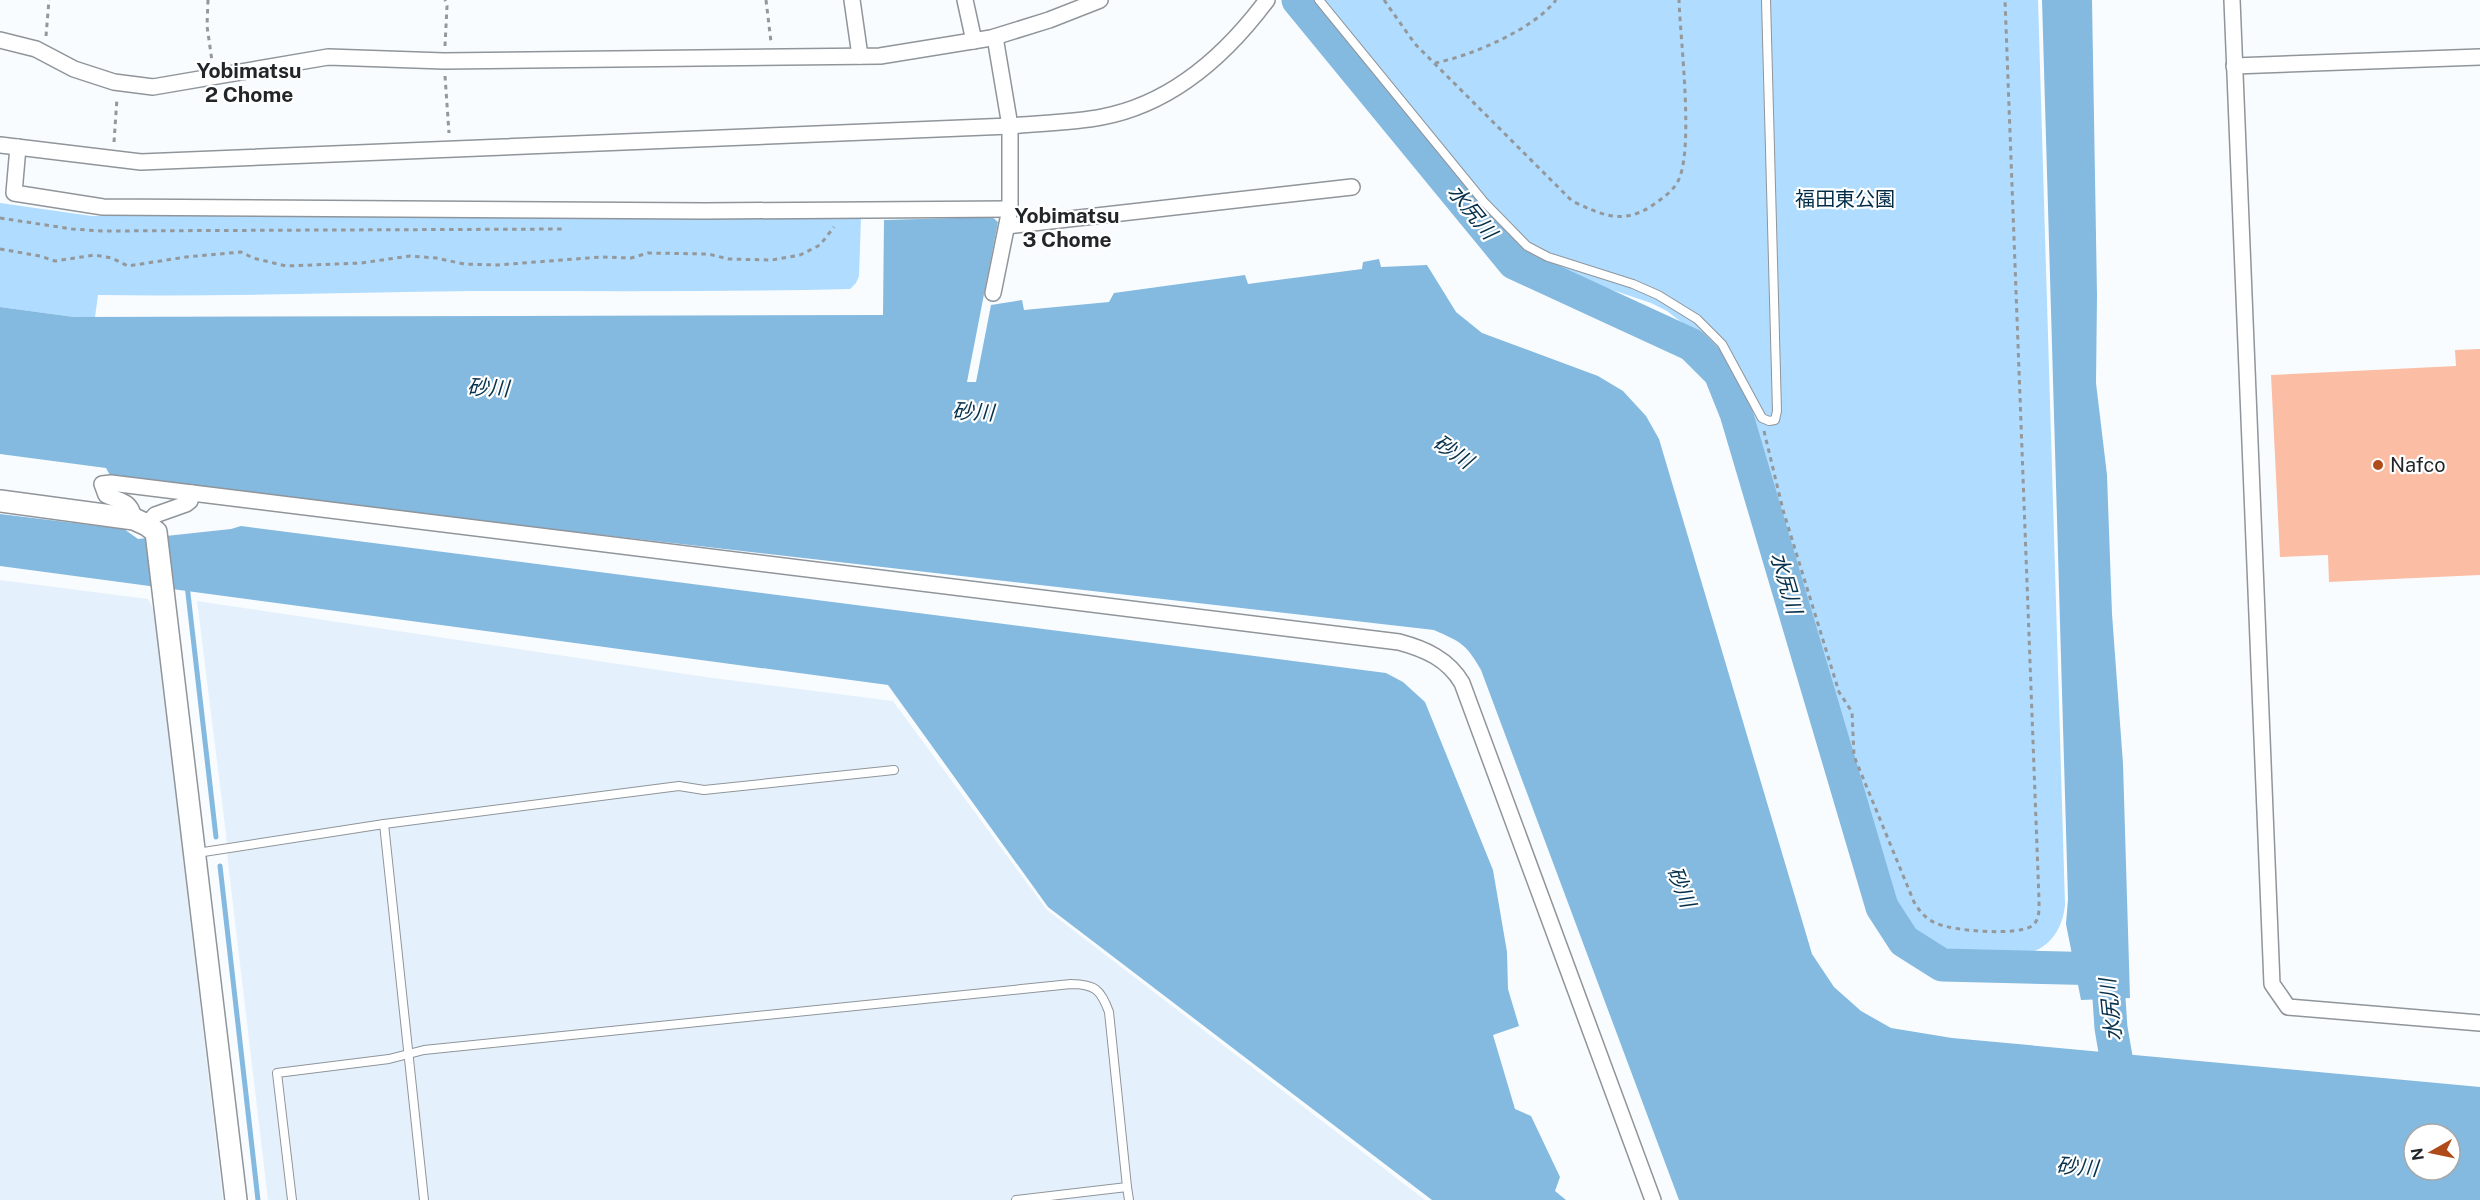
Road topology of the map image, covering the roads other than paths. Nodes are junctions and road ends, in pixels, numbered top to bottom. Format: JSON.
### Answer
{"nodes":[{"id":1,"x":852,"y":0,"type":"edge"},
{"id":2,"x":965,"y":0,"type":"edge"},
{"id":3,"x":1100,"y":0,"type":"edge"},
{"id":4,"x":1267,"y":0,"type":"edge"},
{"id":5,"x":1319,"y":0,"type":"edge"},
{"id":6,"x":1766,"y":0,"type":"edge"},
{"id":7,"x":2232,"y":0,"type":"edge"},
{"id":8,"x":995,"y":37,"type":"junction"},
{"id":9,"x":0,"y":40,"type":"edge"},
{"id":10,"x":974,"y":41,"type":"junction"},
{"id":11,"x":860,"y":56,"type":"junction"},
{"id":12,"x":2480,"y":57,"type":"edge"},
{"id":13,"x":2234,"y":66,"type":"junction"},
{"id":14,"x":1010,"y":126,"type":"junction"},
{"id":15,"x":0,"y":145,"type":"edge"},
{"id":16,"x":18,"y":147,"type":"junction"},
{"id":17,"x":1352,"y":188,"type":"dead end"},
{"id":18,"x":1010,"y":209,"type":"junction"},
{"id":19,"x":1007,"y":226,"type":"junction"},
{"id":20,"x":993,"y":293,"type":"dead end"},
{"id":21,"x":192,"y":493,"type":"junction"},
{"id":22,"x":0,"y":501,"type":"edge"},
{"id":23,"x":146,"y":525,"type":"junction"},
{"id":24,"x":894,"y":770,"type":"dead end"},
{"id":25,"x":384,"y":824,"type":"junction"},
{"id":26,"x":202,"y":853,"type":"junction"},
{"id":27,"x":2480,"y":1023,"type":"edge"},
{"id":28,"x":407,"y":1055,"type":"junction"},
{"id":29,"x":1127,"y":1187,"type":"junction"},
{"id":30,"x":236,"y":1200,"type":"edge"},
{"id":31,"x":292,"y":1200,"type":"edge"},
{"id":32,"x":424,"y":1200,"type":"edge"},
{"id":33,"x":1016,"y":1200,"type":"edge"},
{"id":34,"x":1129,"y":1200,"type":"edge"},
{"id":35,"x":1653,"y":1200,"type":"edge"}],
"edges":[{"from":1,"to":11,"type":"street"},
{"from":2,"to":10,"type":"street"},
{"from":3,"to":8,"type":"street"},
{"from":4,"to":14,"type":"street"},
{"from":5,"to":6,"type":"lane"},
{"from":7,"to":13,"type":"street"},
{"from":8,"to":10,"type":"street"},
{"from":8,"to":14,"type":"street"},
{"from":9,"to":11,"type":"street"},
{"from":10,"to":11,"type":"street"},
{"from":12,"to":13,"type":"street"},
{"from":13,"to":27,"type":"street"},
{"from":14,"to":16,"type":"street"},
{"from":14,"to":18,"type":"street"},
{"from":15,"to":16,"type":"street"},
{"from":16,"to":18,"type":"street"},
{"from":17,"to":19,"type":"street"},
{"from":18,"to":19,"type":"street"},
{"from":19,"to":20,"type":"street"},
{"from":21,"to":23,"type":"street"},
{"from":21,"to":23,"type":"street"},
{"from":21,"to":35,"type":"street"},
{"from":22,"to":23,"type":"street"},
{"from":23,"to":26,"type":"street"},
{"from":24,"to":25,"type":"lane"},
{"from":25,"to":26,"type":"lane"},
{"from":25,"to":28,"type":"lane"},
{"from":26,"to":30,"type":"street"},
{"from":28,"to":29,"type":"lane"},
{"from":28,"to":31,"type":"lane"},
{"from":28,"to":32,"type":"lane"},
{"from":29,"to":33,"type":"lane"},
{"from":29,"to":34,"type":"lane"}]}
